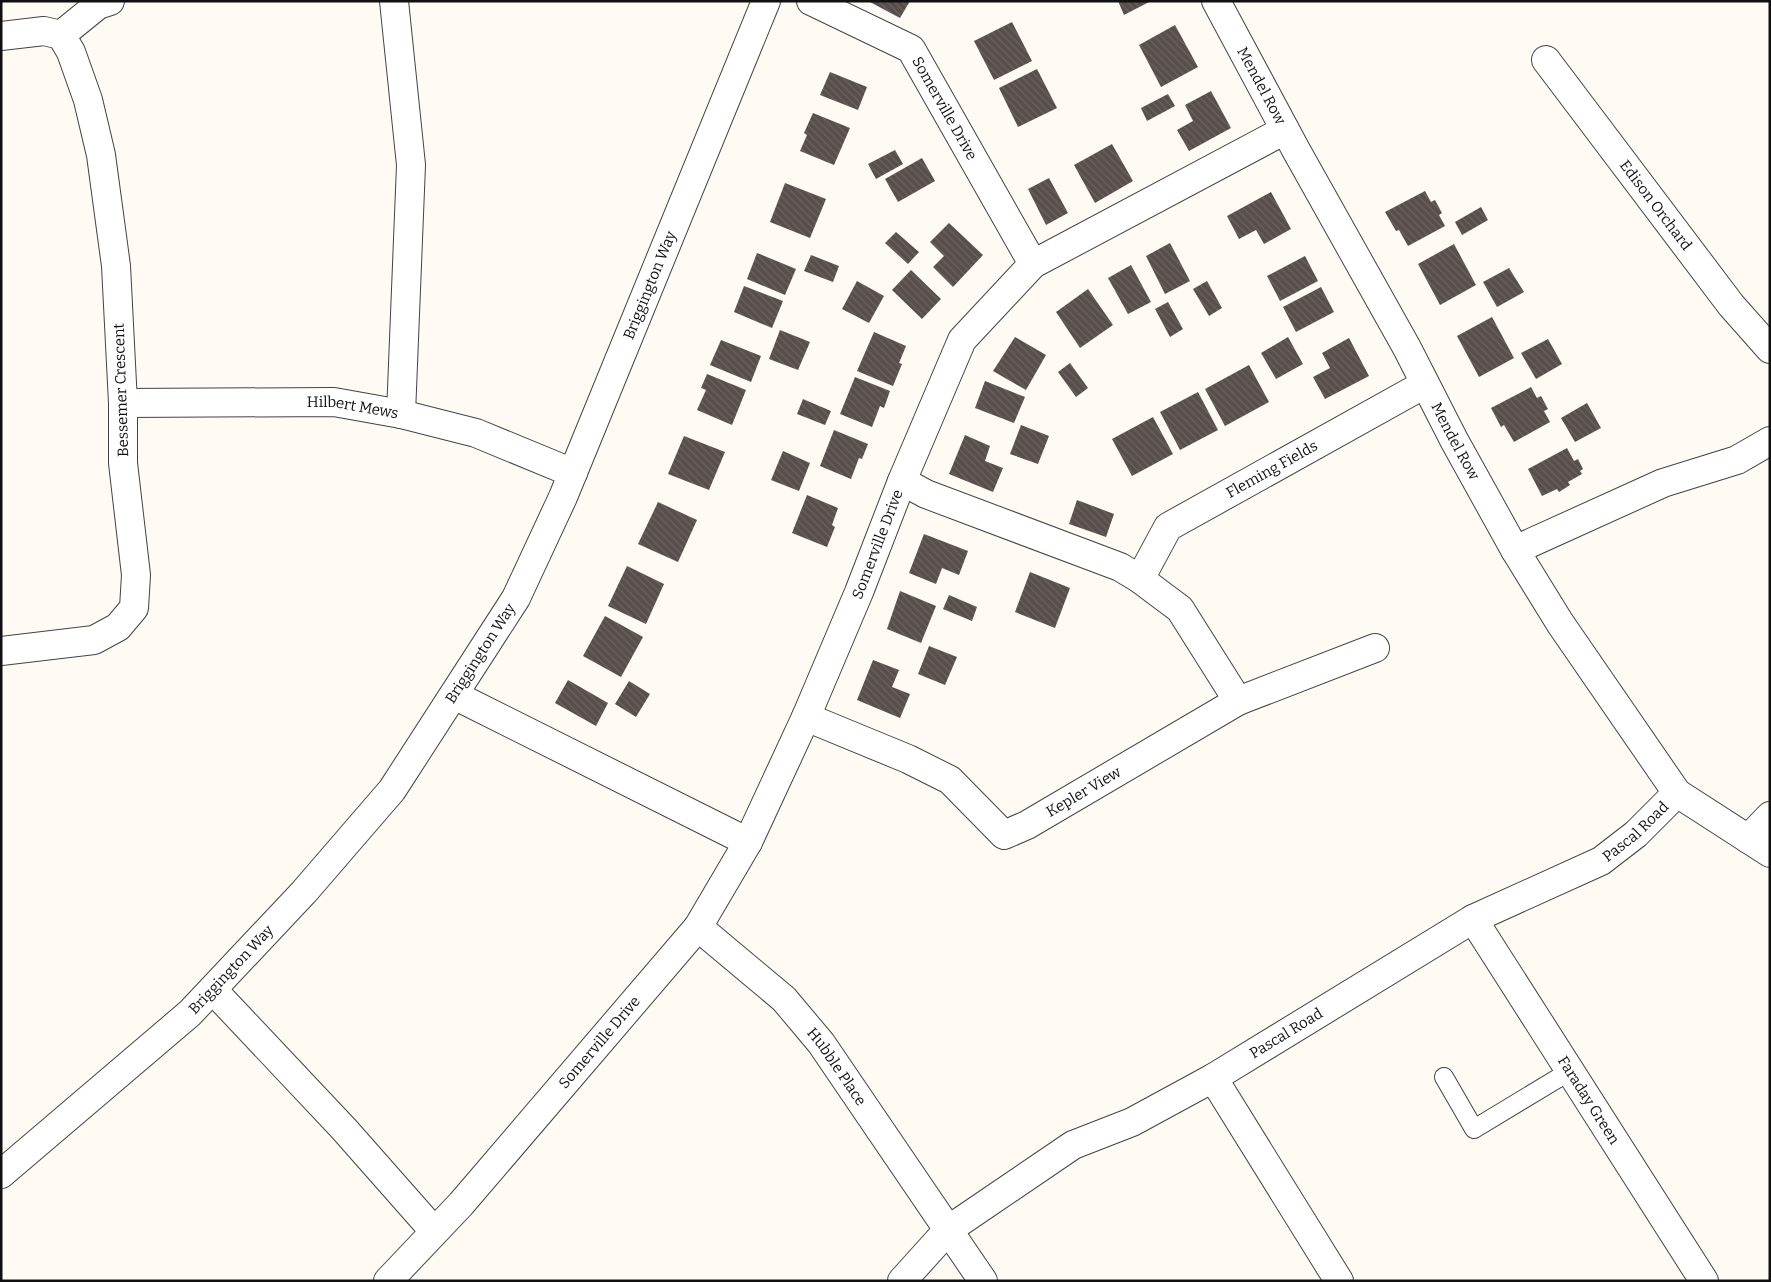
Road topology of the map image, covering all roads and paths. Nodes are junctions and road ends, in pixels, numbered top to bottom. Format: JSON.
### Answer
{"nodes":[{"id":1,"x":110,"y":1,"type":"edge"},
{"id":2,"x":394,"y":1,"type":"edge"},
{"id":3,"x":766,"y":1,"type":"edge"},
{"id":4,"x":811,"y":1,"type":"edge"},
{"id":5,"x":1225,"y":5,"type":"edge"},
{"id":6,"x":60,"y":35,"type":"junction"},
{"id":7,"x":1,"y":36,"type":"edge"},
{"id":8,"x":1546,"y":60,"type":"dead end"},
{"id":9,"x":1284,"y":130,"type":"junction"},
{"id":10,"x":1033,"y":264,"type":"junction"},
{"id":11,"x":1770,"y":349,"type":"edge"},
{"id":12,"x":1425,"y":384,"type":"junction"},
{"id":13,"x":123,"y":403,"type":"junction"},
{"id":14,"x":401,"y":414,"type":"junction"},
{"id":15,"x":1770,"y":441,"type":"edge"},
{"id":16,"x":573,"y":473,"type":"junction"},
{"id":17,"x":902,"y":481,"type":"junction"},
{"id":18,"x":1516,"y":550,"type":"junction"},
{"id":19,"x":1140,"y":578,"type":"junction"},
{"id":20,"x":1375,"y":648,"type":"dead end"},
{"id":21,"x":1,"y":651,"type":"edge"},
{"id":22,"x":454,"y":695,"type":"junction"},
{"id":23,"x":1238,"y":701,"type":"junction"},
{"id":24,"x":806,"y":717,"type":"junction"},
{"id":25,"x":1677,"y":793,"type":"junction"},
{"id":26,"x":1770,"y":816,"type":"edge"},
{"id":27,"x":748,"y":842,"type":"junction"},
{"id":28,"x":1759,"y":846,"type":"edge"},
{"id":29,"x":1473,"y":919,"type":"junction"},
{"id":30,"x":698,"y":928,"type":"junction"},
{"id":31,"x":213,"y":990,"type":"junction"},
{"id":32,"x":1570,"y":1070,"type":"junction"},
{"id":33,"x":1444,"y":1077,"type":"dead end"},
{"id":34,"x":1213,"y":1078,"type":"junction"},
{"id":35,"x":1,"y":1174,"type":"edge"},
{"id":36,"x":948,"y":1230,"type":"junction"},
{"id":37,"x":434,"y":1231,"type":"junction"},
{"id":38,"x":388,"y":1281,"type":"edge"},
{"id":39,"x":902,"y":1281,"type":"edge"},
{"id":40,"x":983,"y":1281,"type":"edge"},
{"id":41,"x":1339,"y":1281,"type":"edge"},
{"id":42,"x":1704,"y":1281,"type":"edge"}],
"edges":[{"from":1,"to":6,"type":"street"},
{"from":2,"to":14,"type":"street"},
{"from":3,"to":16,"type":"street","name":"Briggington Way"},
{"from":4,"to":10,"type":"street","name":"Somerville Drive"},
{"from":5,"to":9,"type":"street","name":"Mendel Row"},
{"from":6,"to":7,"type":"street"},
{"from":6,"to":13,"type":"street","name":"Bessemer Crescent"},
{"from":8,"to":11,"type":"street","name":"Edison Orchard"},
{"from":9,"to":10,"type":"street","name":"Somerville Drive"},
{"from":9,"to":12,"type":"street","name":"Mendel Row"},
{"from":10,"to":17,"type":"street","name":"Somerville Drive"},
{"from":12,"to":18,"type":"street","name":"Mendel Row"},
{"from":12,"to":19,"type":"street","name":"Fleming Fields"},
{"from":13,"to":14,"type":"street","name":"Hilbert Mews"},
{"from":13,"to":21,"type":"street","name":"Bessemer Crescent"},
{"from":14,"to":16,"type":"street","name":"Hilbert Mews"},
{"from":15,"to":18,"type":"street"},
{"from":16,"to":22,"type":"street","name":"Briggington Way"},
{"from":17,"to":19,"type":"street"},
{"from":17,"to":24,"type":"street","name":"Somerville Drive"},
{"from":18,"to":25,"type":"street","name":"Mendel Row"},
{"from":19,"to":23,"type":"street"},
{"from":20,"to":23,"type":"street","name":"Kepler View"},
{"from":22,"to":27,"type":"street"},
{"from":22,"to":31,"type":"street","name":"Briggington Way"},
{"from":23,"to":24,"type":"street","name":"Kepler View"},
{"from":24,"to":27,"type":"street","name":"Somerville Drive"},
{"from":25,"to":28,"type":"street","name":"Mendel Row"},
{"from":25,"to":29,"type":"street","name":"Pascal Road"},
{"from":26,"to":28,"type":"street","name":"Mendel Row"},
{"from":27,"to":30,"type":"street","name":"Somerville Drive"},
{"from":29,"to":32,"type":"street","name":"Faraday Green"},
{"from":29,"to":34,"type":"street","name":"Pascal Road"},
{"from":30,"to":36,"type":"street","name":"Hubble Place"},
{"from":30,"to":37,"type":"street","name":"Somerville Drive"},
{"from":31,"to":35,"type":"street","name":"Briggington Way"},
{"from":31,"to":37,"type":"street"},
{"from":32,"to":33,"type":"lane"},
{"from":32,"to":42,"type":"street","name":"Faraday Green"},
{"from":34,"to":36,"type":"street","name":"Pascal Road"},
{"from":34,"to":41,"type":"street"},
{"from":36,"to":39,"type":"street","name":"Pascal Road"},
{"from":36,"to":40,"type":"street","name":"Hubble Place"},
{"from":37,"to":38,"type":"street","name":"Somerville Drive"}]}
